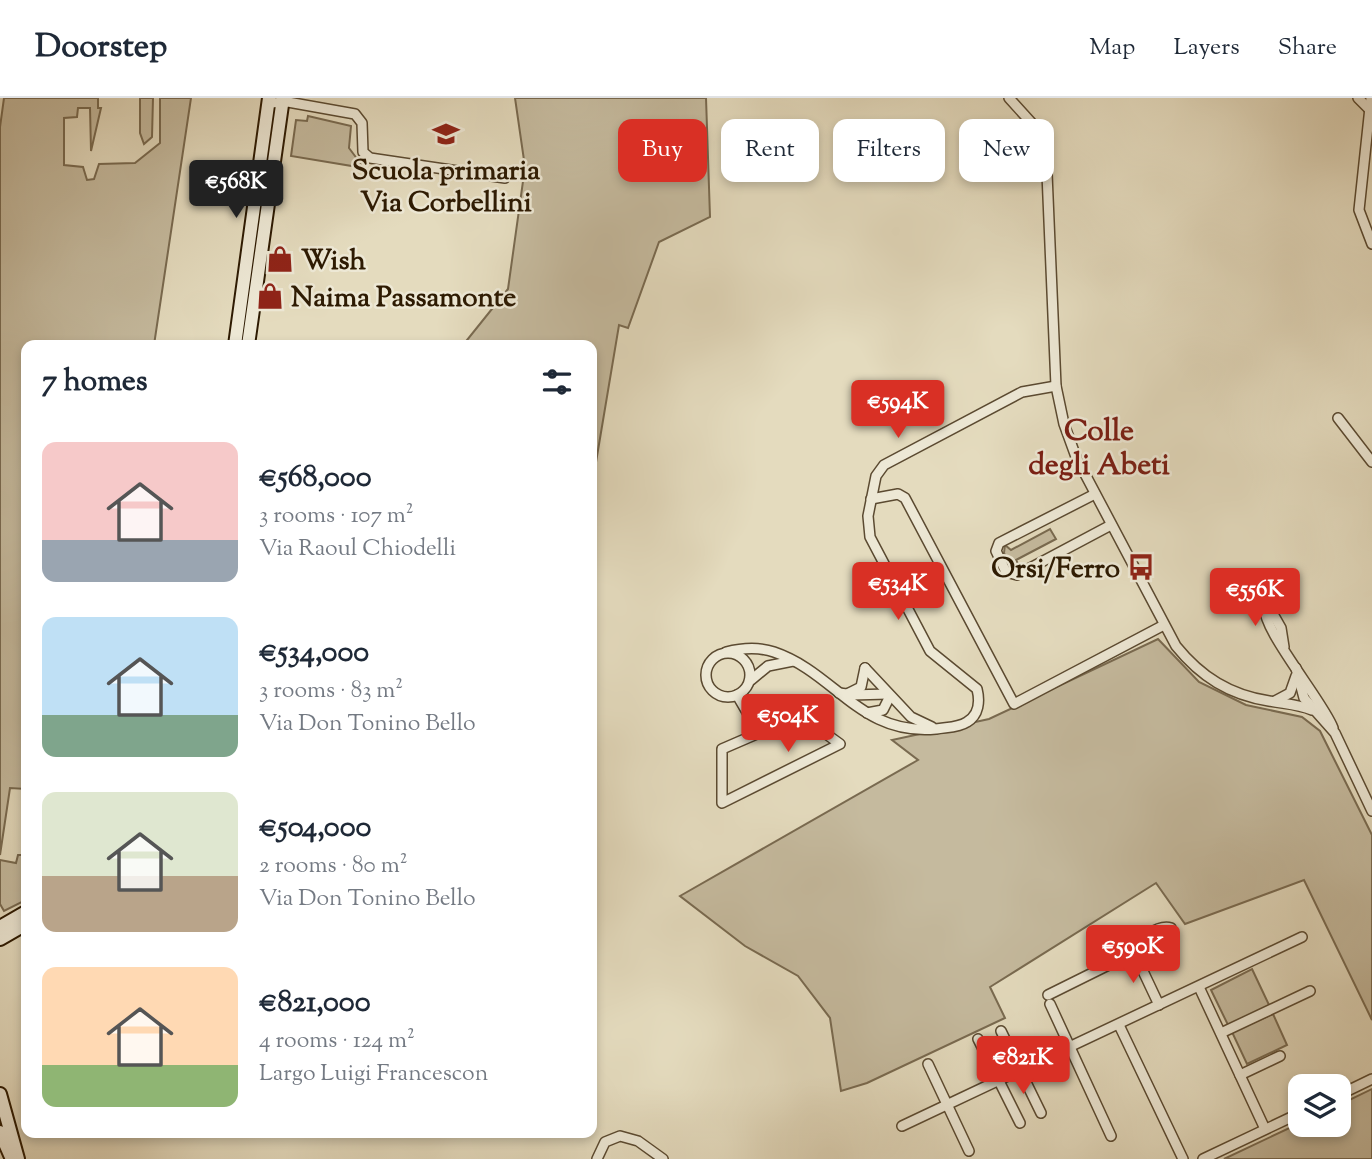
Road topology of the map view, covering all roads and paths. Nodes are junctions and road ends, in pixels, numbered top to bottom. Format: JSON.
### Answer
{"nodes":[{"id":1,"x":1009,"y":98,"type":"edge"},
{"id":2,"x":1359,"y":98,"type":"edge"},
{"id":3,"x":1371,"y":98,"type":"edge"},
{"id":4,"x":269,"y":100,"type":"edge"},
{"id":5,"x":283,"y":100,"type":"edge"},
{"id":6,"x":1368,"y":109,"type":"junction"},
{"id":7,"x":505,"y":178,"type":"dead end"},
{"id":8,"x":1372,"y":244,"type":"edge"},
{"id":9,"x":236,"y":340,"type":"edge"},
{"id":10,"x":249,"y":340,"type":"edge"},
{"id":11,"x":1056,"y":386,"type":"junction"},
{"id":12,"x":1338,"y":418,"type":"dead end"},
{"id":13,"x":1372,"y":462,"type":"edge"},
{"id":14,"x":1095,"y":494,"type":"junction"},
{"id":15,"x":871,"y":499,"type":"junction"},
{"id":16,"x":1111,"y":524,"type":"junction"},
{"id":17,"x":1256,"y":583,"type":"dead end"},
{"id":18,"x":1164,"y":625,"type":"junction"},
{"id":19,"x":726,"y":652,"type":"junction"},
{"id":20,"x":793,"y":661,"type":"junction"},
{"id":21,"x":1296,"y":668,"type":"junction"},
{"id":22,"x":750,"y":681,"type":"junction"},
{"id":23,"x":842,"y":694,"type":"junction"},
{"id":24,"x":737,"y":695,"type":"junction"},
{"id":25,"x":889,"y":695,"type":"junction"},
{"id":26,"x":1272,"y":702,"type":"junction"},
{"id":27,"x":1312,"y":710,"type":"junction"},
{"id":28,"x":865,"y":713,"type":"junction"},
{"id":29,"x":940,"y":728,"type":"junction"},
{"id":30,"x":759,"y":733,"type":"junction"},
{"id":31,"x":1335,"y":733,"type":"junction"},
{"id":32,"x":1372,"y":810,"type":"edge"},
{"id":33,"x":21,"y":915,"type":"edge"},
{"id":34,"x":0,"y":927,"type":"edge"},
{"id":35,"x":21,"y":927,"type":"edge"},
{"id":36,"x":1302,"y":937,"type":"dead end"},
{"id":37,"x":0,"y":939,"type":"edge"},
{"id":38,"x":1199,"y":986,"type":"junction"},
{"id":39,"x":1310,"y":991,"type":"dead end"},
{"id":40,"x":1159,"y":1005,"type":"junction"},
{"id":41,"x":1119,"y":1025,"type":"junction"},
{"id":42,"x":1001,"y":1031,"type":"dead end"},
{"id":43,"x":1221,"y":1033,"type":"junction"},
{"id":44,"x":978,"y":1039,"type":"dead end"},
{"id":45,"x":1070,"y":1048,"type":"junction"},
{"id":46,"x":1280,"y":1056,"type":"dead end"},
{"id":47,"x":928,"y":1064,"type":"dead end"},
{"id":48,"x":1021,"y":1071,"type":"junction"},
{"id":49,"x":1240,"y":1075,"type":"junction"},
{"id":50,"x":1372,"y":1079,"type":"edge"},
{"id":51,"x":999,"y":1081,"type":"junction"},
{"id":52,"x":1351,"y":1089,"type":"edge"},
{"id":53,"x":0,"y":1094,"type":"edge"},
{"id":54,"x":947,"y":1106,"type":"junction"},
{"id":55,"x":1041,"y":1113,"type":"dead end"},
{"id":56,"x":1288,"y":1118,"type":"edge"},
{"id":57,"x":1020,"y":1123,"type":"dead end"},
{"id":58,"x":902,"y":1126,"type":"dead end"},
{"id":59,"x":1265,"y":1129,"type":"junction"},
{"id":60,"x":0,"y":1132,"type":"edge"},
{"id":61,"x":1111,"y":1136,"type":"dead end"},
{"id":62,"x":970,"y":1151,"type":"dead end"},
{"id":63,"x":12,"y":1159,"type":"edge"},
{"id":64,"x":18,"y":1159,"type":"edge"},
{"id":65,"x":597,"y":1159,"type":"edge"},
{"id":66,"x":663,"y":1159,"type":"edge"},
{"id":67,"x":1183,"y":1159,"type":"edge"},
{"id":68,"x":1203,"y":1159,"type":"edge"}],
"edges":[{"from":1,"to":11,"type":"street"},
{"from":2,"to":6,"type":"street"},
{"from":3,"to":6,"type":"street"},
{"from":4,"to":5,"type":"street"},
{"from":4,"to":9,"type":"main road"},
{"from":5,"to":7,"type":"street"},
{"from":5,"to":10,"type":"main road"},
{"from":6,"to":8,"type":"street"},
{"from":11,"to":14,"type":"street"},
{"from":11,"to":15,"type":"street"},
{"from":12,"to":13,"type":"street"},
{"from":14,"to":16,"type":"street"},
{"from":14,"to":16,"type":"street"},
{"from":15,"to":18,"type":"street"},
{"from":15,"to":29,"type":"street"},
{"from":16,"to":18,"type":"street"},
{"from":17,"to":21,"type":"street"},
{"from":18,"to":26,"type":"street"},
{"from":19,"to":20,"type":"street"},
{"from":19,"to":22,"type":"street"},
{"from":19,"to":24,"type":"street"},
{"from":20,"to":22,"type":"street"},
{"from":20,"to":23,"type":"street"},
{"from":21,"to":26,"type":"street"},
{"from":21,"to":27,"type":"street"},
{"from":21,"to":31,"type":"street"},
{"from":22,"to":24,"type":"street"},
{"from":23,"to":25,"type":"street"},
{"from":23,"to":25,"type":"street"},
{"from":23,"to":28,"type":"street"},
{"from":24,"to":30,"type":"street"},
{"from":25,"to":28,"type":"street"},
{"from":25,"to":29,"type":"street"},
{"from":26,"to":27,"type":"street"},
{"from":27,"to":31,"type":"street"},
{"from":28,"to":29,"type":"street"},
{"from":30,"to":30,"type":"street"},
{"from":31,"to":32,"type":"street"},
{"from":33,"to":34,"type":"main road"},
{"from":35,"to":37,"type":"main road"},
{"from":36,"to":38,"type":"street"},
{"from":38,"to":40,"type":"street"},
{"from":38,"to":43,"type":"street"},
{"from":39,"to":43,"type":"street"},
{"from":40,"to":41,"type":"street"},
{"from":40,"to":45,"type":"street"},
{"from":41,"to":45,"type":"street"},
{"from":41,"to":67,"type":"street"},
{"from":42,"to":48,"type":"street"},
{"from":43,"to":49,"type":"street"},
{"from":44,"to":51,"type":"street"},
{"from":45,"to":48,"type":"street"},
{"from":45,"to":61,"type":"street"},
{"from":46,"to":49,"type":"street"},
{"from":47,"to":54,"type":"street"},
{"from":48,"to":51,"type":"street"},
{"from":48,"to":55,"type":"street"},
{"from":49,"to":59,"type":"street"},
{"from":50,"to":52,"type":"street"},
{"from":51,"to":54,"type":"street"},
{"from":51,"to":57,"type":"street"},
{"from":53,"to":64,"type":"main road"},
{"from":54,"to":58,"type":"street"},
{"from":54,"to":62,"type":"street"},
{"from":56,"to":59,"type":"street"},
{"from":59,"to":68,"type":"street"},
{"from":60,"to":63,"type":"main road"},
{"from":65,"to":66,"type":"street"}]}
